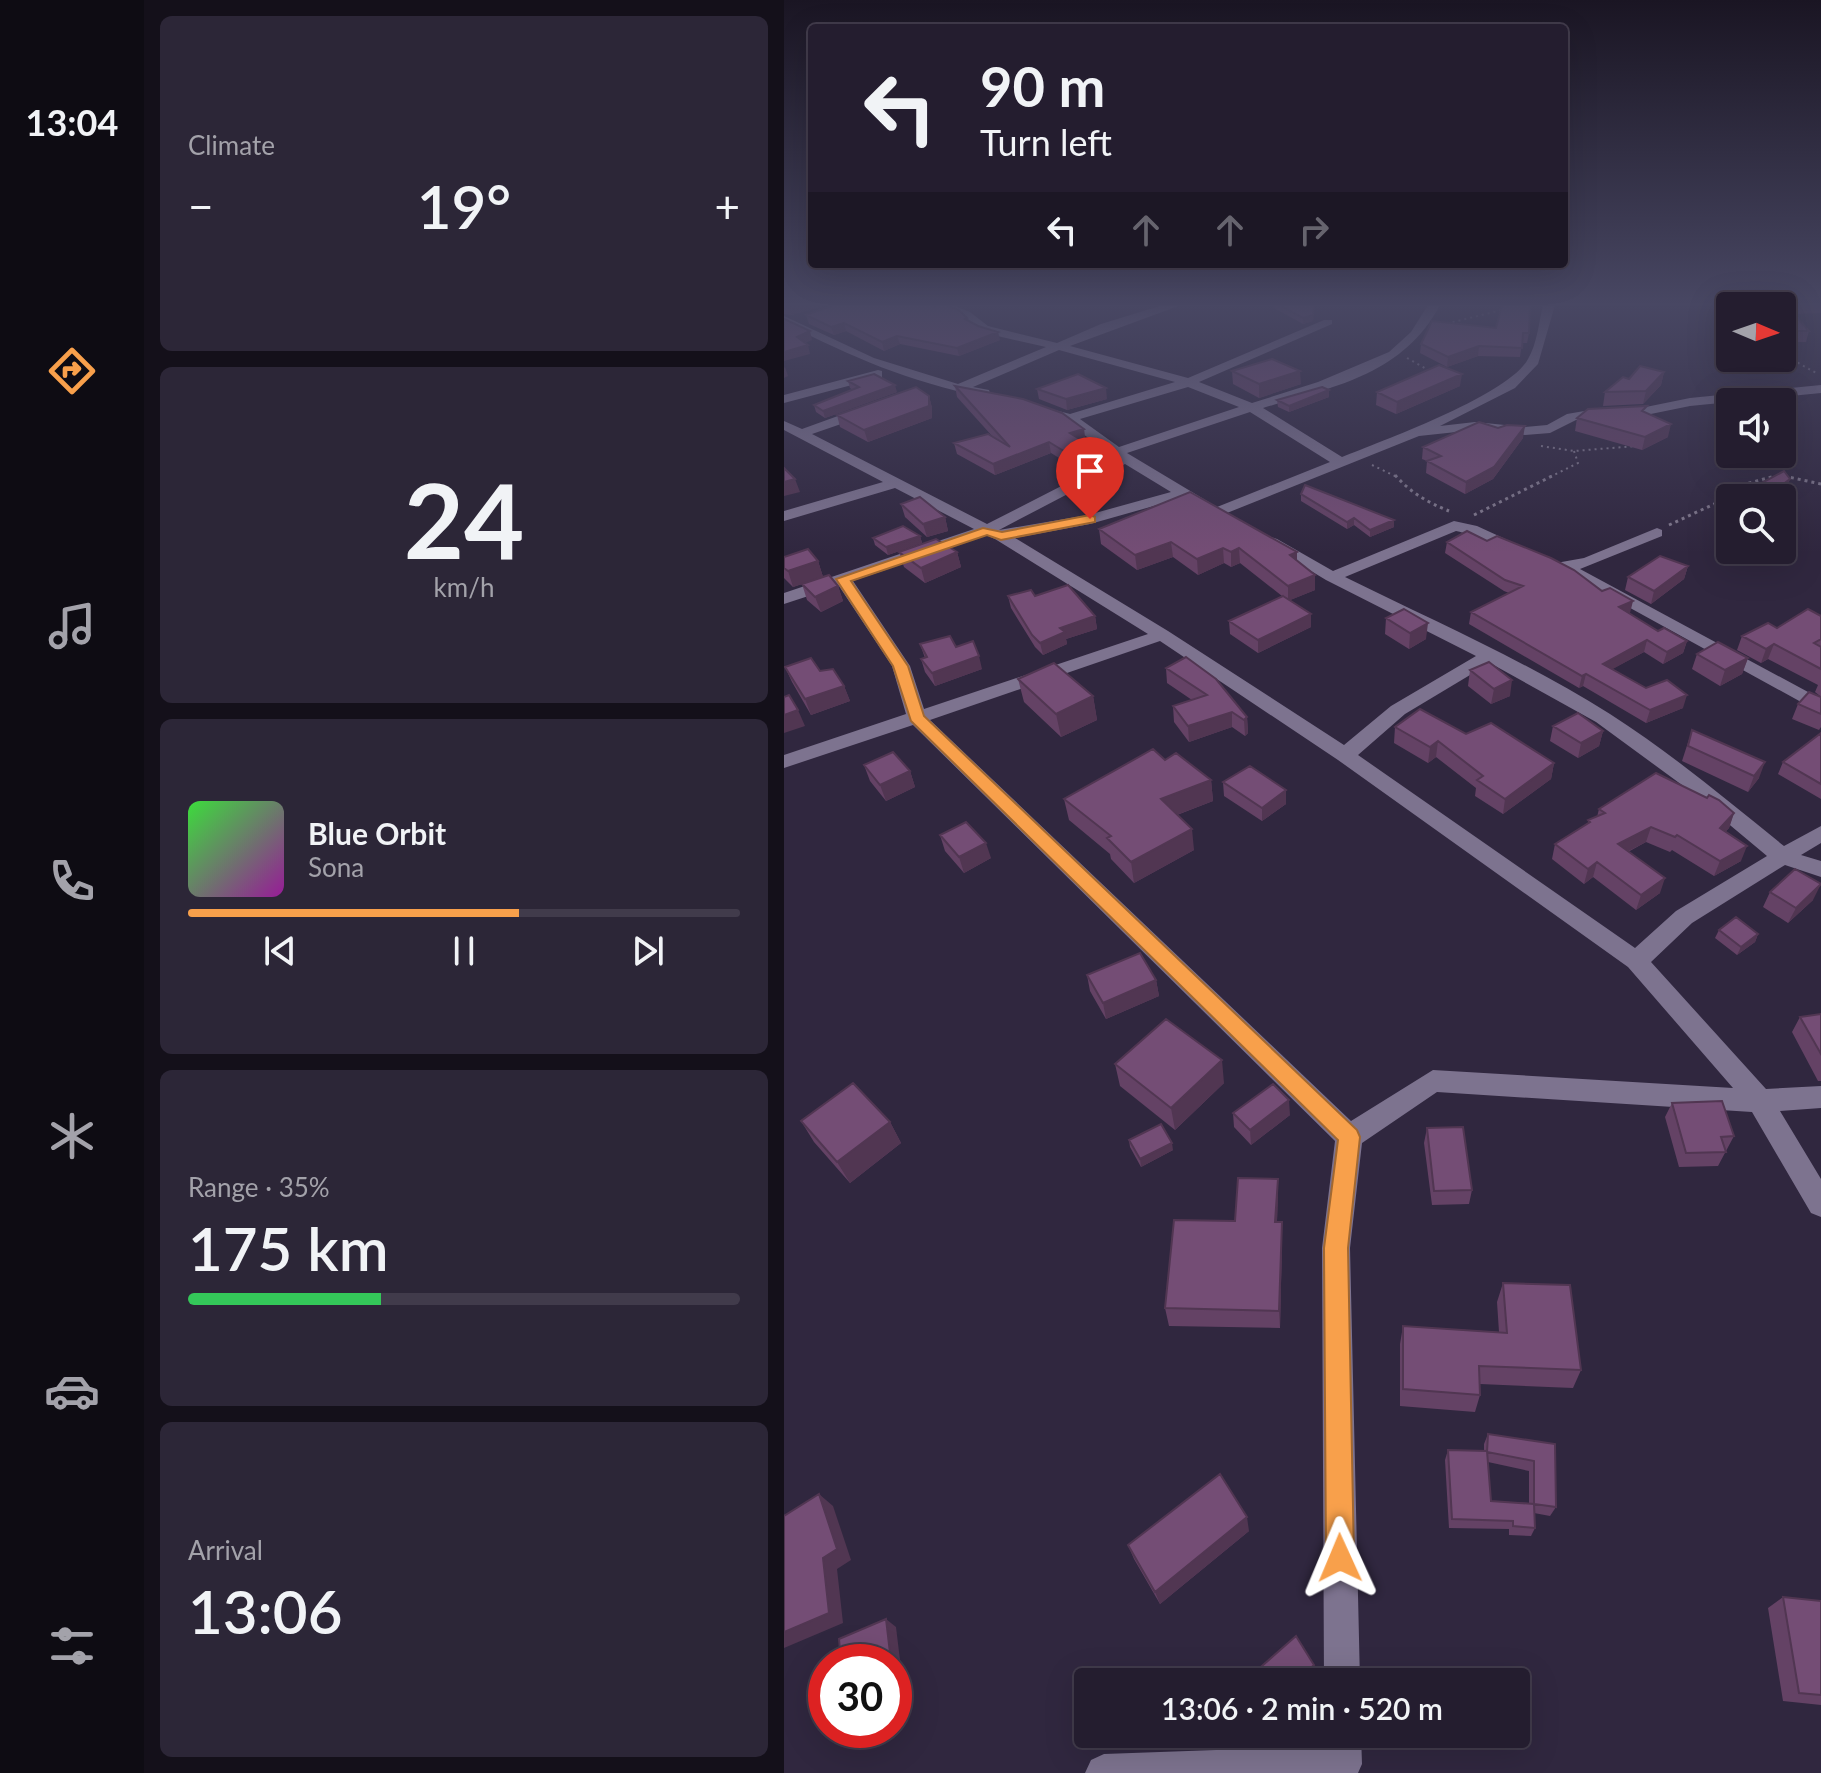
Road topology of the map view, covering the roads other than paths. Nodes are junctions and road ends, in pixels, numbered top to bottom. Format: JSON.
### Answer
{"nodes":[{"id":1,"x":825,"y":388,"type":"edge"},
{"id":2,"x":941,"y":388,"type":"edge"},
{"id":3,"x":957,"y":388,"type":"edge"},
{"id":4,"x":1170,"y":388,"type":"edge"},
{"id":5,"x":1203,"y":388,"type":"edge"},
{"id":6,"x":1313,"y":388,"type":"edge"},
{"id":7,"x":1505,"y":388,"type":"edge"},
{"id":8,"x":1821,"y":389,"type":"edge"},
{"id":9,"x":914,"y":393,"type":"edge"},
{"id":10,"x":1001,"y":398,"type":"edge"},
{"id":11,"x":784,"y":399,"type":"edge"},
{"id":12,"x":886,"y":403,"type":"edge"},
{"id":13,"x":1030,"y":404,"type":"edge"},
{"id":14,"x":1254,"y":409,"type":"junction"},
{"id":15,"x":1070,"y":418,"type":"junction"},
{"id":16,"x":790,"y":428,"type":"edge"},
{"id":17,"x":1416,"y":432,"type":"junction"},
{"id":18,"x":1122,"y":455,"type":"junction"},
{"id":19,"x":1346,"y":459,"type":"junction"},
{"id":20,"x":896,"y":483,"type":"junction"},
{"id":21,"x":1185,"y":493,"type":"junction"},
{"id":22,"x":1217,"y":512,"type":"junction"},
{"id":23,"x":784,"y":516,"type":"edge"},
{"id":24,"x":994,"y":533,"type":"junction"},
{"id":25,"x":1657,"y":533,"type":"road end"},
{"id":26,"x":1552,"y":562,"type":"junction"},
{"id":27,"x":1332,"y":577,"type":"junction"},
{"id":28,"x":843,"y":579,"type":"junction"},
{"id":29,"x":784,"y":599,"type":"edge"},
{"id":30,"x":1162,"y":635,"type":"junction"},
{"id":31,"x":1490,"y":656,"type":"junction"},
{"id":32,"x":1821,"y":707,"type":"edge"},
{"id":33,"x":917,"y":718,"type":"junction"},
{"id":34,"x":1345,"y":755,"type":"junction"},
{"id":35,"x":784,"y":762,"type":"edge"},
{"id":36,"x":1821,"y":833,"type":"edge"},
{"id":37,"x":1783,"y":857,"type":"junction"},
{"id":38,"x":1821,"y":869,"type":"edge"},
{"id":39,"x":1636,"y":961,"type":"junction"},
{"id":40,"x":1821,"y":1097,"type":"edge"},
{"id":41,"x":1760,"y":1101,"type":"junction"},
{"id":42,"x":1349,"y":1137,"type":"junction"},
{"id":43,"x":1821,"y":1204,"type":"edge"},
{"id":44,"x":1342,"y":1668,"type":"edge"},
{"id":45,"x":1342,"y":1748,"type":"edge"},
{"id":46,"x":1104,"y":1773,"type":"edge"}],
"edges":[{"from":1,"to":11,"type":"street"},
{"from":2,"to":9,"type":"street"},
{"from":3,"to":10,"type":"street"},
{"from":4,"to":15,"type":"street"},
{"from":5,"to":14,"type":"street"},
{"from":6,"to":14,"type":"street"},
{"from":7,"to":17,"type":"street"},
{"from":8,"to":17,"type":"street"},
{"from":12,"to":16,"type":"street"},
{"from":13,"to":15,"type":"street"},
{"from":14,"to":18,"type":"street"},
{"from":14,"to":19,"type":"street"},
{"from":15,"to":18,"type":"street"},
{"from":16,"to":20,"type":"street"},
{"from":17,"to":19,"type":"street"},
{"from":18,"to":21,"type":"street"},
{"from":18,"to":24,"type":"street"},
{"from":19,"to":22,"type":"street"},
{"from":20,"to":23,"type":"street"},
{"from":20,"to":24,"type":"street"},
{"from":21,"to":22,"type":"street"},
{"from":21,"to":24,"type":"street"},
{"from":22,"to":27,"type":"street"},
{"from":24,"to":28,"type":"street"},
{"from":24,"to":30,"type":"street"},
{"from":25,"to":26,"type":"street"},
{"from":26,"to":27,"type":"street"},
{"from":26,"to":32,"type":"street"},
{"from":27,"to":31,"type":"street"},
{"from":28,"to":29,"type":"street"},
{"from":28,"to":33,"type":"street"},
{"from":30,"to":33,"type":"street"},
{"from":30,"to":34,"type":"street"},
{"from":31,"to":34,"type":"street"},
{"from":31,"to":37,"type":"street"},
{"from":33,"to":35,"type":"street"},
{"from":33,"to":42,"type":"street"},
{"from":34,"to":39,"type":"street"},
{"from":36,"to":37,"type":"street"},
{"from":37,"to":38,"type":"street"},
{"from":37,"to":39,"type":"street"},
{"from":39,"to":41,"type":"street"},
{"from":40,"to":41,"type":"street"},
{"from":41,"to":42,"type":"street"},
{"from":41,"to":43,"type":"street"},
{"from":42,"to":44,"type":"street"},
{"from":45,"to":46,"type":"street"}]}
